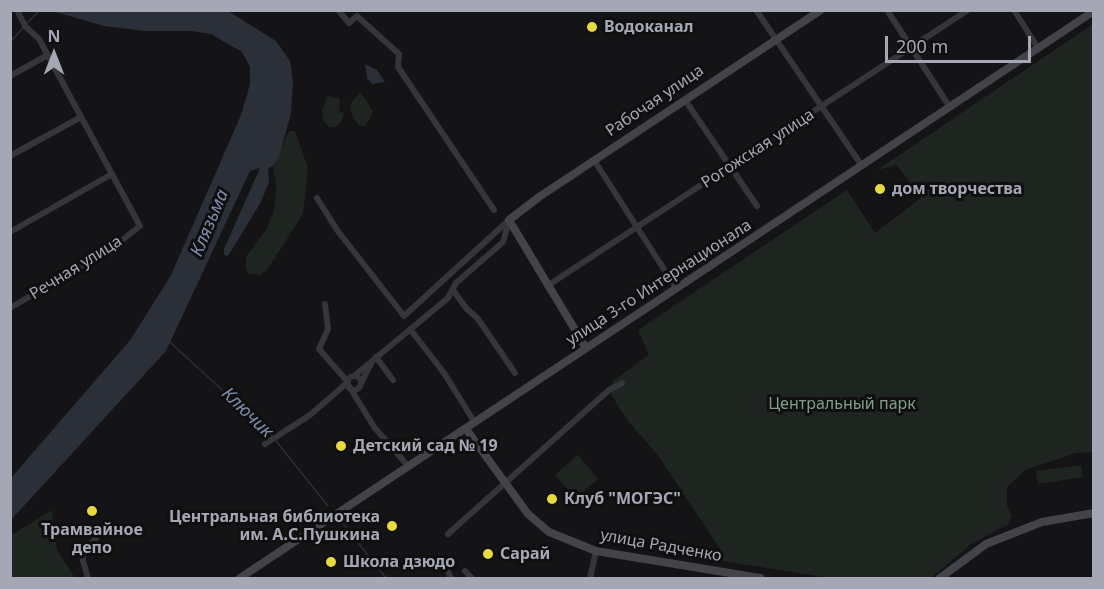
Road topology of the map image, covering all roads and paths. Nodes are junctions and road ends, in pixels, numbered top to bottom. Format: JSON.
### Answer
{"nodes":[{"id":1,"x":16,"y":10,"type":"edge"},
{"id":2,"x":338,"y":10,"type":"edge"},
{"id":3,"x":756,"y":10,"type":"edge"},
{"id":4,"x":821,"y":10,"type":"edge"},
{"id":5,"x":887,"y":10,"type":"edge"},
{"id":6,"x":968,"y":10,"type":"edge"},
{"id":7,"x":1014,"y":10,"type":"edge"},
{"id":8,"x":1094,"y":11,"type":"edge"},
{"id":9,"x":775,"y":40,"type":"junction"},
{"id":10,"x":1038,"y":48,"type":"junction"},
{"id":11,"x":912,"y":49,"type":"junction"},
{"id":12,"x":48,"y":55,"type":"junction"},
{"id":13,"x":10,"y":76,"type":"edge"},
{"id":14,"x":685,"y":100,"type":"junction"},
{"id":15,"x":949,"y":106,"type":"junction"},
{"id":16,"x":821,"y":107,"type":"junction"},
{"id":17,"x":81,"y":117,"type":"junction"},
{"id":18,"x":10,"y":156,"type":"edge"},
{"id":19,"x":594,"y":160,"type":"junction"},
{"id":20,"x":862,"y":166,"type":"junction"},
{"id":21,"x":730,"y":167,"type":"junction"},
{"id":22,"x":112,"y":174,"type":"junction"},
{"id":23,"x":317,"y":198,"type":"dead end"},
{"id":24,"x":757,"y":206,"type":"dead end"},
{"id":25,"x":494,"y":210,"type":"dead end"},
{"id":26,"x":509,"y":220,"type":"junction"},
{"id":27,"x":637,"y":228,"type":"junction"},
{"id":28,"x":10,"y":232,"type":"edge"},
{"id":29,"x":547,"y":286,"type":"junction"},
{"id":30,"x":676,"y":288,"type":"junction"},
{"id":31,"x":453,"y":290,"type":"junction"},
{"id":32,"x":325,"y":304,"type":"dead end"},
{"id":33,"x":10,"y":308,"type":"edge"},
{"id":34,"x":410,"y":329,"type":"junction"},
{"id":35,"x":586,"y":348,"type":"junction"},
{"id":36,"x":374,"y":359,"type":"junction"},
{"id":37,"x":515,"y":373,"type":"dead end"},
{"id":38,"x":354,"y":376,"type":"junction"},
{"id":39,"x":393,"y":380,"type":"dead end"},
{"id":40,"x":622,"y":383,"type":"dead end"},
{"id":41,"x":348,"y":384,"type":"junction"},
{"id":42,"x":359,"y":386,"type":"junction"},
{"id":43,"x":354,"y":398,"type":"junction"},
{"id":44,"x":475,"y":423,"type":"junction"},
{"id":45,"x":466,"y":429,"type":"junction"},
{"id":46,"x":266,"y":444,"type":"dead end"},
{"id":47,"x":409,"y":467,"type":"junction"},
{"id":48,"x":505,"y":483,"type":"junction"},
{"id":49,"x":1094,"y":513,"type":"edge"},
{"id":50,"x":109,"y":524,"type":"dead end"},
{"id":51,"x":448,"y":534,"type":"dead end"},
{"id":52,"x":596,"y":551,"type":"junction"},
{"id":53,"x":465,"y":571,"type":"dead end"},
{"id":54,"x":88,"y":579,"type":"edge"},
{"id":55,"x":240,"y":579,"type":"edge"},
{"id":56,"x":472,"y":579,"type":"edge"},
{"id":57,"x":590,"y":579,"type":"edge"},
{"id":58,"x":760,"y":579,"type":"edge"},
{"id":59,"x":940,"y":579,"type":"edge"}],
"edges":[{"from":1,"to":12,"type":"street"},
{"from":2,"to":25,"type":"street"},
{"from":3,"to":9,"type":"street"},
{"from":4,"to":9,"type":"main road","name":"Рабочая улица"},
{"from":5,"to":11,"type":"street"},
{"from":6,"to":11,"type":"street","name":"Рогожская улица"},
{"from":7,"to":10,"type":"street"},
{"from":8,"to":10,"type":"main road","name":"улица 3-го Интернационала"},
{"from":9,"to":14,"type":"main road","name":"Рабочая улица"},
{"from":9,"to":16,"type":"street"},
{"from":10,"to":15,"type":"main road","name":"улица 3-го Интернационала"},
{"from":11,"to":15,"type":"street"},
{"from":11,"to":16,"type":"street","name":"Рогожская улица"},
{"from":12,"to":13,"type":"street"},
{"from":12,"to":17,"type":"street"},
{"from":14,"to":19,"type":"main road","name":"Рабочая улица"},
{"from":14,"to":21,"type":"street"},
{"from":15,"to":20,"type":"main road","name":"улица 3-го Интернационала"},
{"from":16,"to":20,"type":"street"},
{"from":16,"to":21,"type":"street","name":"Рогожская улица"},
{"from":17,"to":18,"type":"street"},
{"from":17,"to":22,"type":"street"},
{"from":19,"to":26,"type":"main road","name":"Рабочая улица"},
{"from":19,"to":27,"type":"street"},
{"from":20,"to":30,"type":"main road","name":"улица 3-го Интернационала"},
{"from":21,"to":24,"type":"street"},
{"from":21,"to":27,"type":"street","name":"Рогожская улица"},
{"from":22,"to":28,"type":"street"},
{"from":22,"to":33,"type":"street","name":"Речная улица"},
{"from":23,"to":26,"type":"street"},
{"from":26,"to":29,"type":"main road"},
{"from":26,"to":31,"type":"street"},
{"from":27,"to":29,"type":"street","name":"Рогожская улица"},
{"from":27,"to":30,"type":"street"},
{"from":29,"to":35,"type":"main road"},
{"from":30,"to":35,"type":"main road","name":"улица 3-го Интернационала"},
{"from":31,"to":34,"type":"street"},
{"from":31,"to":37,"type":"street"},
{"from":32,"to":41,"type":"street"},
{"from":34,"to":36,"type":"street"},
{"from":34,"to":44,"type":"street"},
{"from":35,"to":44,"type":"main road","name":"улица 3-го Интернационала"},
{"from":36,"to":38,"type":"street"},
{"from":36,"to":39,"type":"street"},
{"from":36,"to":42,"type":"street"},
{"from":38,"to":41,"type":"street"},
{"from":38,"to":42,"type":"street"},
{"from":40,"to":48,"type":"street"},
{"from":41,"to":42,"type":"street"},
{"from":41,"to":43,"type":"street"},
{"from":41,"to":46,"type":"street"},
{"from":42,"to":43,"type":"street"},
{"from":43,"to":47,"type":"street"},
{"from":44,"to":45,"type":"main road","name":"улица 3-го Интернационала"},
{"from":45,"to":47,"type":"main road","name":"улица 3-го Интернационала"},
{"from":45,"to":48,"type":"main road","name":"улица Радченко"},
{"from":47,"to":55,"type":"main road","name":"улица 3-го Интернационала"},
{"from":48,"to":51,"type":"street"},
{"from":48,"to":52,"type":"main road","name":"улица Радченко"},
{"from":49,"to":59,"type":"main road"},
{"from":50,"to":54,"type":"street"},
{"from":52,"to":57,"type":"street"},
{"from":52,"to":58,"type":"main road","name":"улица Радченко"},
{"from":53,"to":56,"type":"street"}]}
